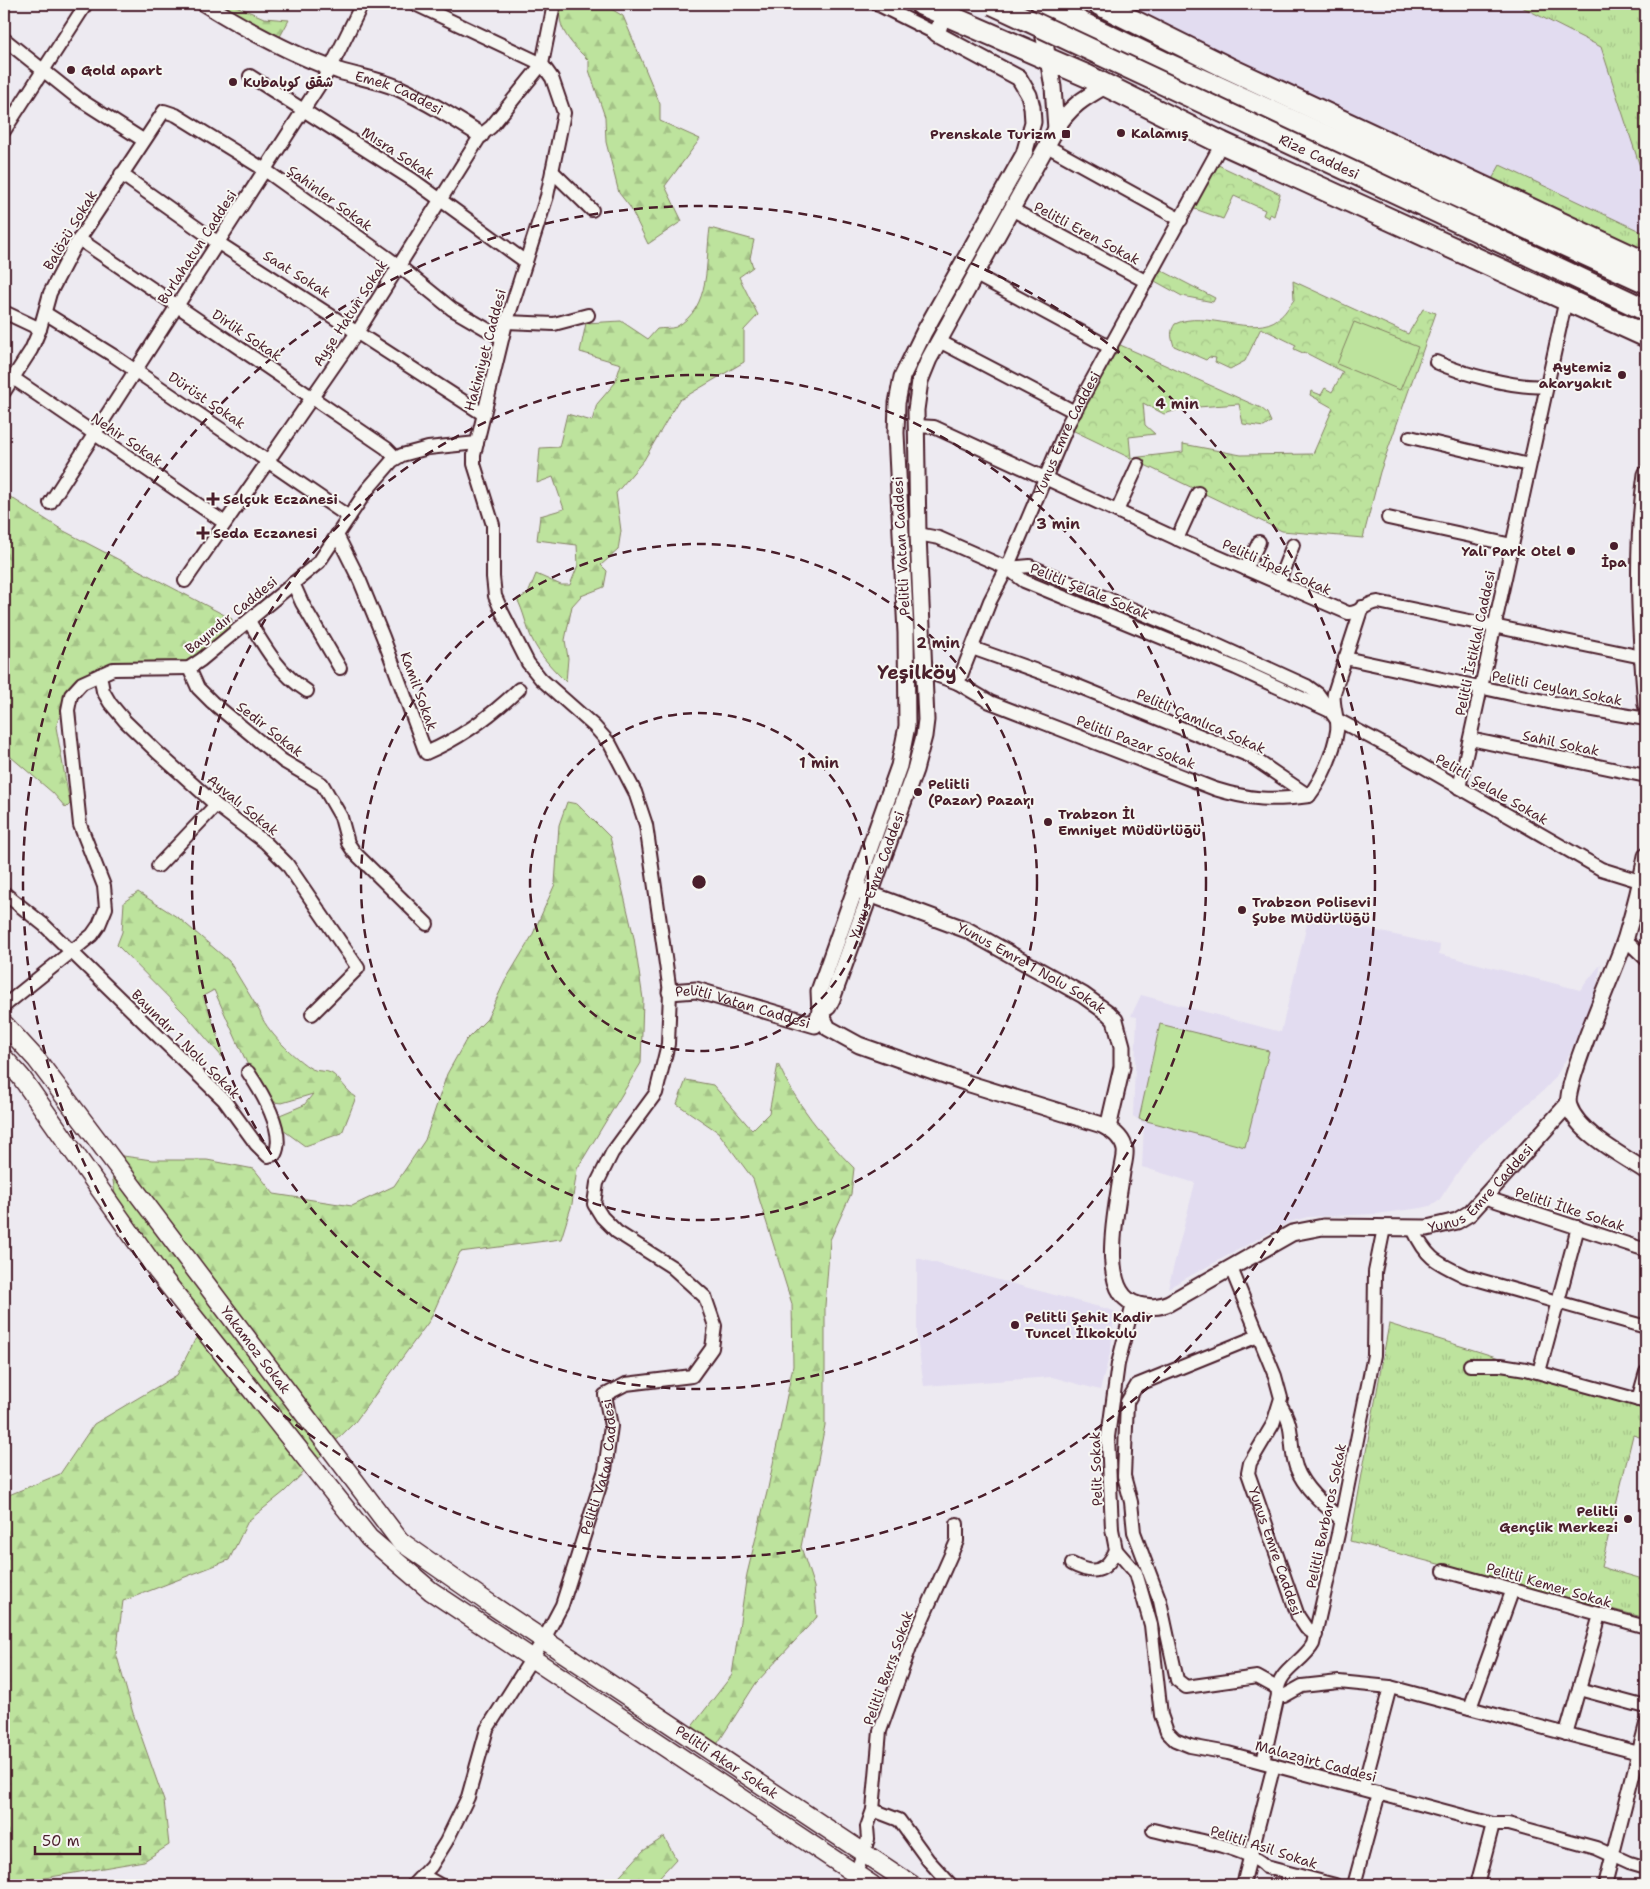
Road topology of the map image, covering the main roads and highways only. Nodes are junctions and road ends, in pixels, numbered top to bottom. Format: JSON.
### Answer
{"nodes":[{"id":1,"x":921,"y":4,"type":"edge"},
{"id":2,"x":993,"y":4,"type":"edge"},
{"id":3,"x":1099,"y":4,"type":"edge"},
{"id":4,"x":1041,"y":10,"type":"edge"},
{"id":5,"x":945,"y":14,"type":"edge"},
{"id":6,"x":1015,"y":44,"type":"junction"},
{"id":7,"x":1646,"y":263,"type":"edge"},
{"id":8,"x":1646,"y":282,"type":"edge"},
{"id":9,"x":1646,"y":310,"type":"edge"},
{"id":10,"x":1646,"y":336,"type":"edge"},
{"id":11,"x":4,"y":1024,"type":"edge"},
{"id":12,"x":4,"y":1058,"type":"edge"},
{"id":13,"x":544,"y":1639,"type":"joint"},
{"id":14,"x":531,"y":1657,"type":"joint"},
{"id":15,"x":854,"y":1880,"type":"edge"},
{"id":16,"x":872,"y":1885,"type":"edge"},
{"id":17,"x":912,"y":1885,"type":"edge"}],
"edges":[{"from":1,"to":5,"type":"highway"},
{"from":2,"to":9,"type":"highway","name":"Rize Caddesi","bridge":true},
{"from":3,"to":7,"type":"highway"},
{"from":4,"to":6,"type":"highway"},
{"from":4,"to":8,"type":"highway","name":"Rize Caddesi"},
{"from":5,"to":6,"type":"highway"},
{"from":6,"to":10,"type":"highway"},
{"from":11,"to":13,"type":"main road","name":"Yakamoz Sokak"},
{"from":12,"to":14,"type":"main road","name":"Yakamoz Sokak"},
{"from":13,"to":17,"type":"main road","name":"Pelitli Akar Sokak"},
{"from":14,"to":15,"type":"main road","name":"Pelitli Akar Sokak"},
{"from":15,"to":16,"type":"main road","name":"Pelitli Akar Sokak"}]}
